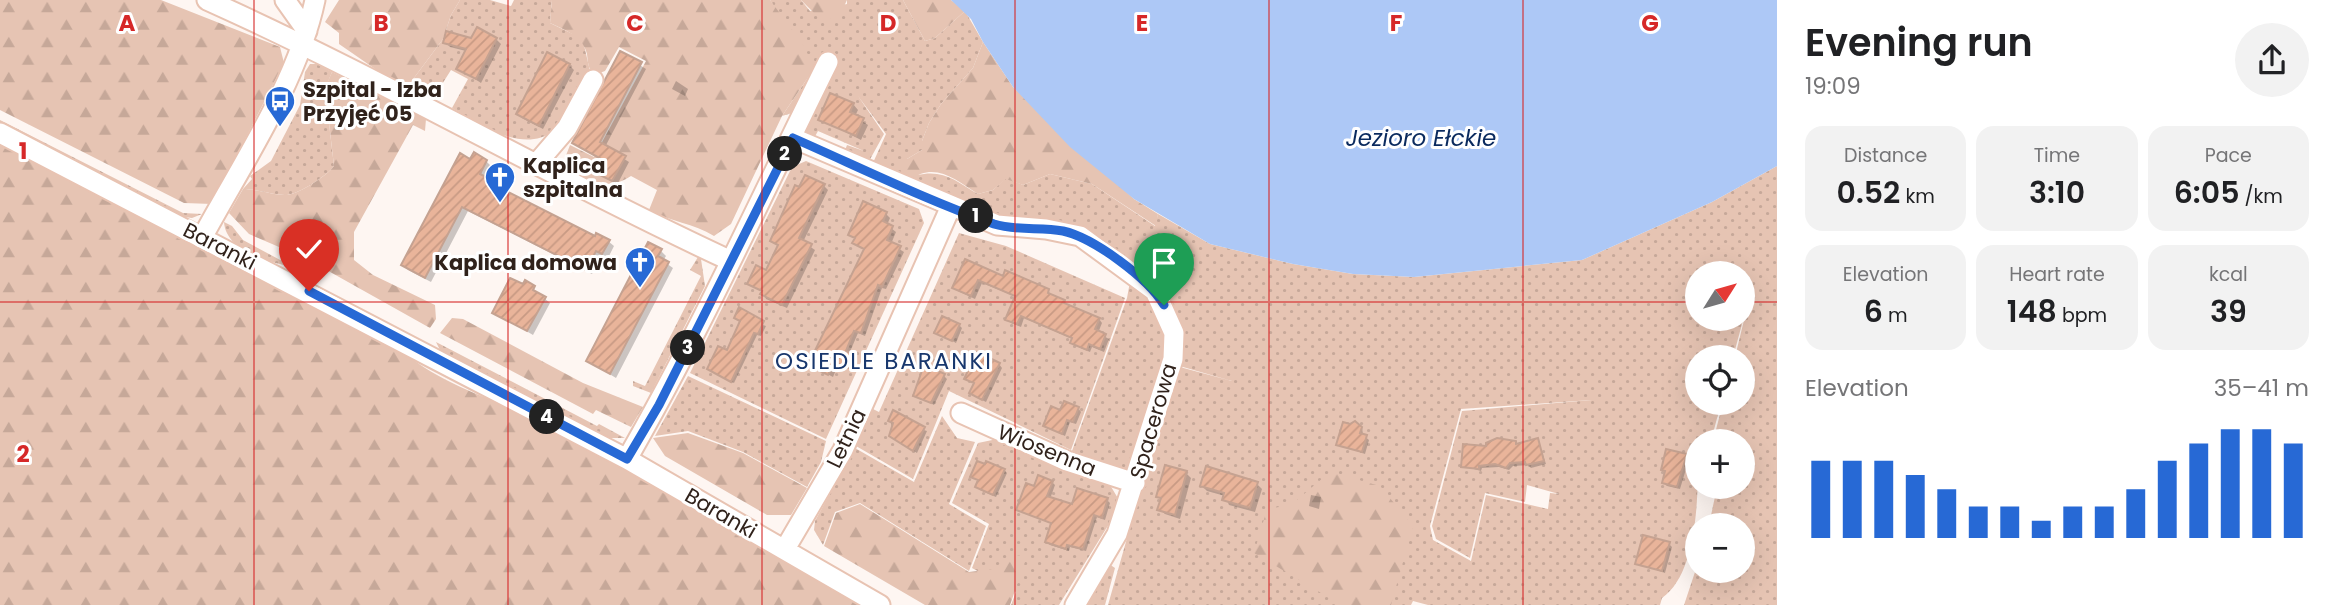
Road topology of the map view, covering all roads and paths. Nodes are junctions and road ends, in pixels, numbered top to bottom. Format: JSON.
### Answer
{"nodes":[{"id":1,"x":207,"y":0,"type":"edge"},
{"id":2,"x":285,"y":0,"type":"edge"},
{"id":3,"x":315,"y":0,"type":"edge"},
{"id":4,"x":305,"y":37,"type":"junction"},
{"id":5,"x":828,"y":62,"type":"dead end"},
{"id":6,"x":593,"y":80,"type":"dead end"},
{"id":7,"x":0,"y":133,"type":"edge"},
{"id":8,"x":793,"y":138,"type":"junction"},
{"id":9,"x":537,"y":163,"type":"junction"},
{"id":10,"x":951,"y":206,"type":"junction"},
{"id":11,"x":203,"y":236,"type":"junction"},
{"id":12,"x":731,"y":261,"type":"junction"},
{"id":13,"x":961,"y":413,"type":"dead end"},
{"id":14,"x":627,"y":459,"type":"junction"},
{"id":15,"x":1135,"y":483,"type":"junction"},
{"id":16,"x":785,"y":550,"type":"junction"},
{"id":17,"x":880,"y":605,"type":"edge"},
{"id":18,"x":1075,"y":605,"type":"edge"}],
"edges":[{"from":1,"to":4,"type":"street"},
{"from":2,"to":4,"type":"street"},
{"from":3,"to":4,"type":"street"},
{"from":4,"to":9,"type":"street"},
{"from":4,"to":11,"type":"street"},
{"from":5,"to":8,"type":"street"},
{"from":6,"to":9,"type":"street"},
{"from":7,"to":11,"type":"street","name":"Baranki"},
{"from":8,"to":10,"type":"street","name":"Spacerowa"},
{"from":8,"to":12,"type":"street"},
{"from":9,"to":12,"type":"street"},
{"from":10,"to":15,"type":"street","name":"Spacerowa"},
{"from":10,"to":16,"type":"street","name":"Letnia"},
{"from":11,"to":14,"type":"street","name":"Baranki"},
{"from":12,"to":14,"type":"street"},
{"from":13,"to":15,"type":"street","name":"Wiosenna"},
{"from":14,"to":16,"type":"street","name":"Baranki"},
{"from":15,"to":18,"type":"street","name":"Spacerowa"},
{"from":16,"to":17,"type":"street","name":"Baranki"}]}
